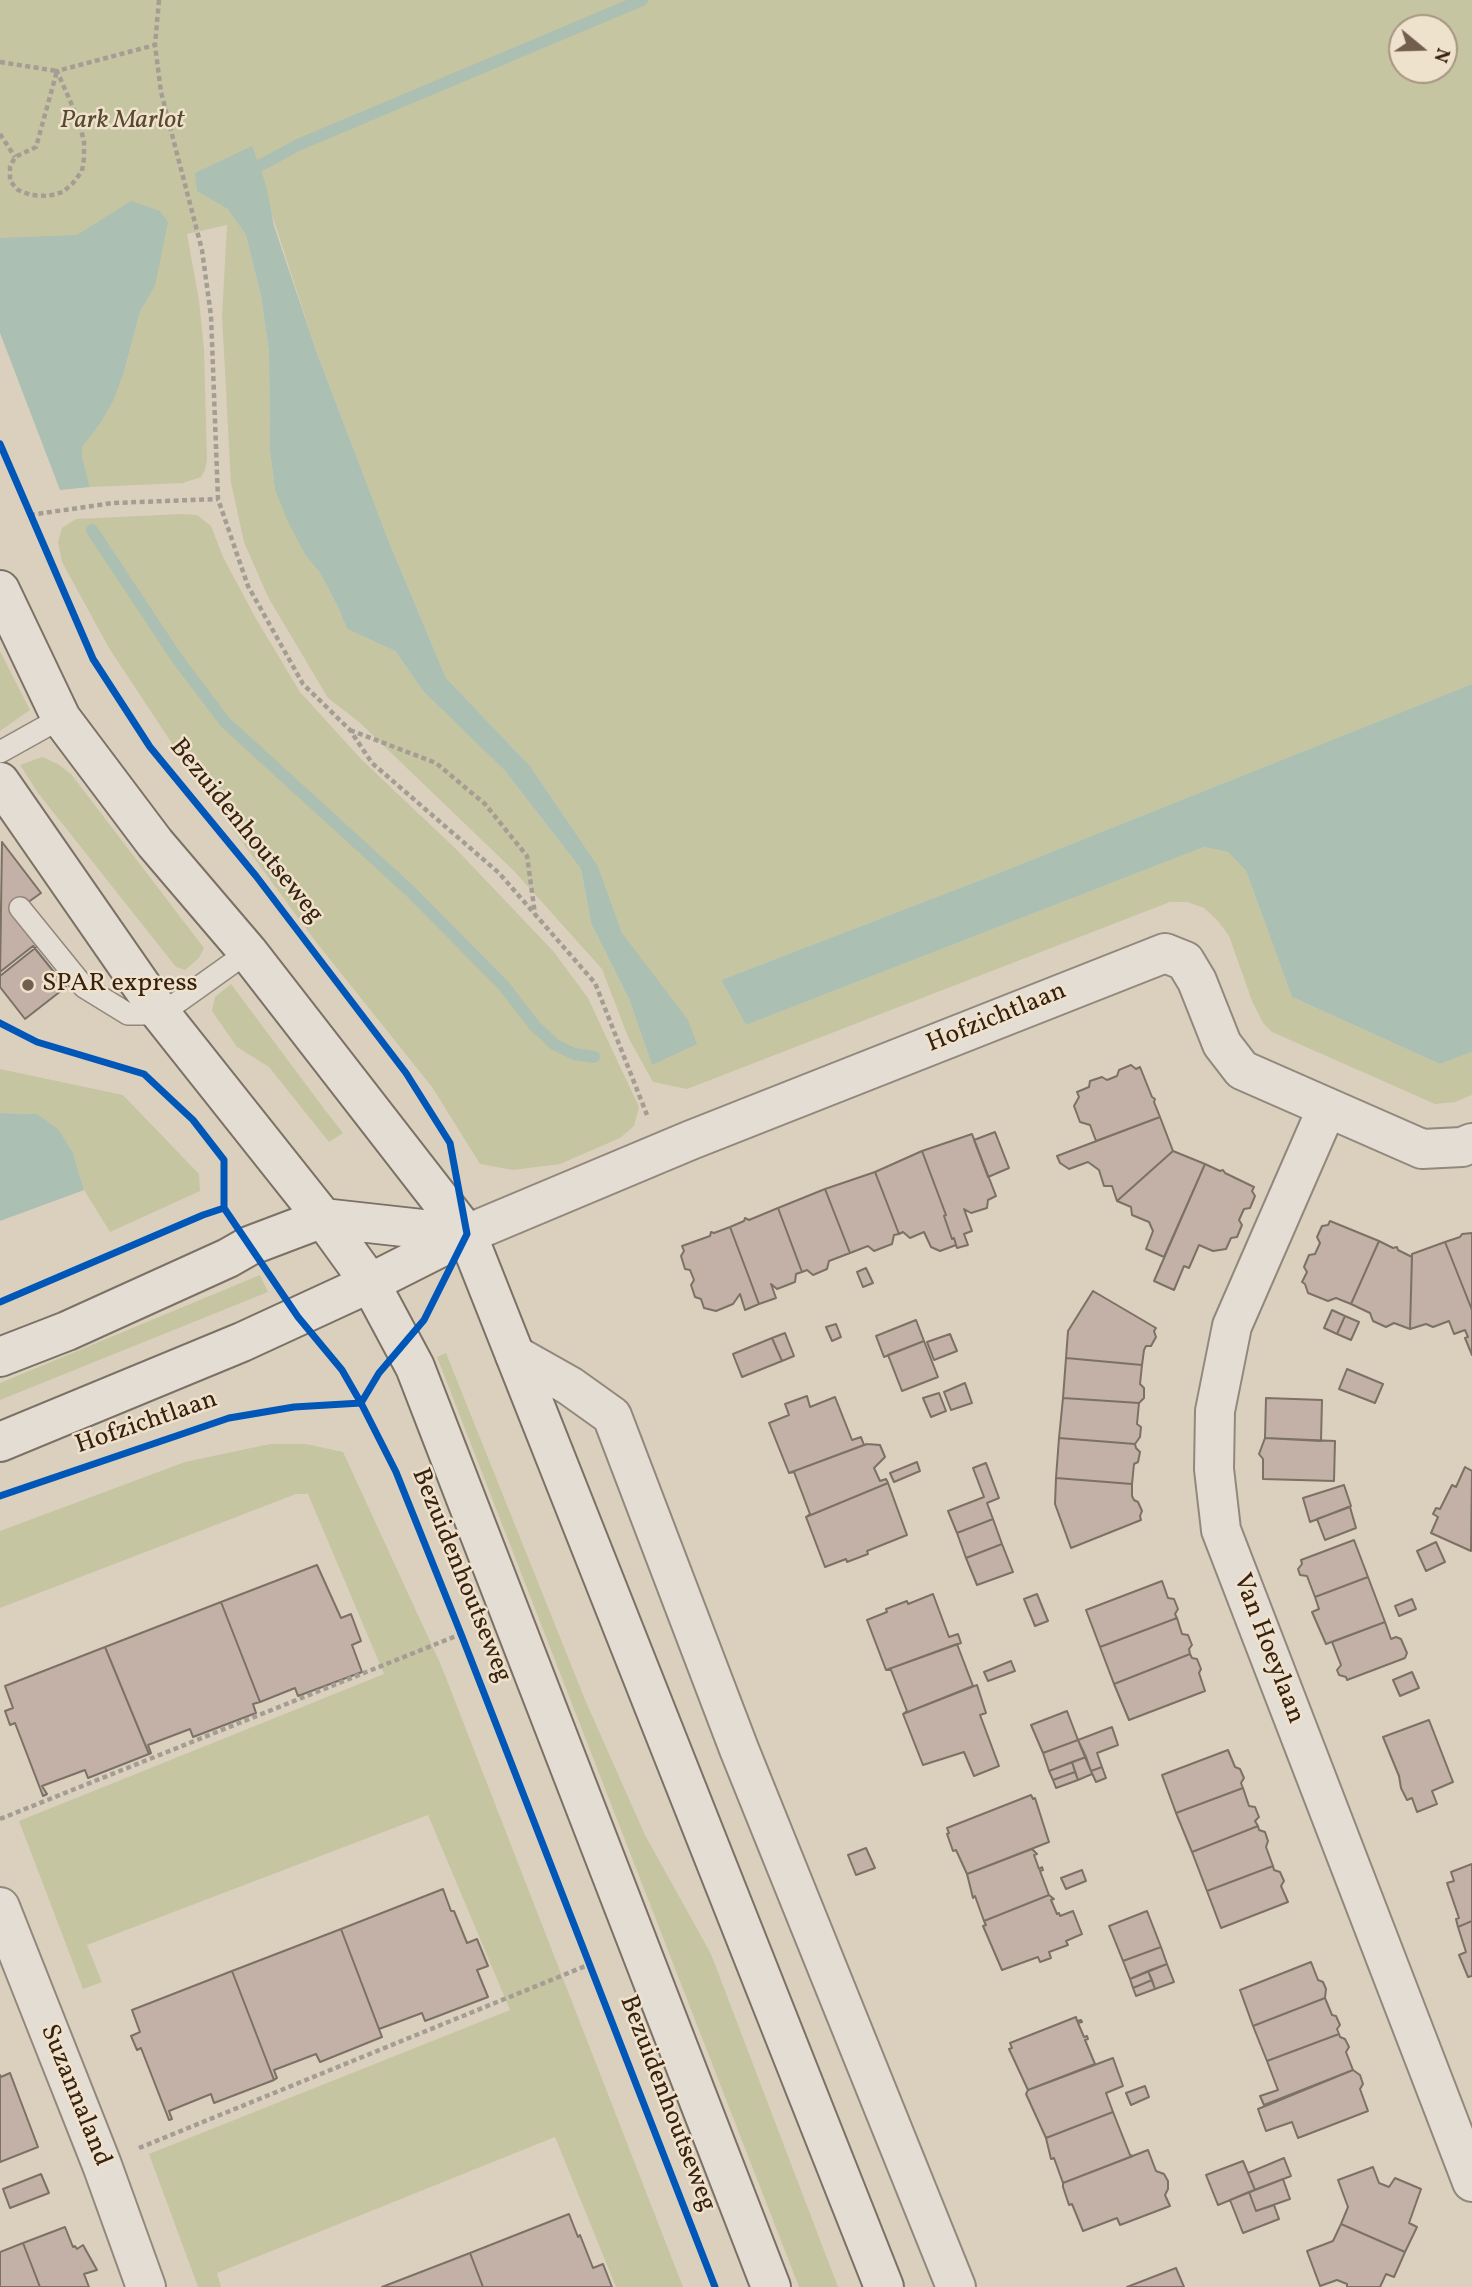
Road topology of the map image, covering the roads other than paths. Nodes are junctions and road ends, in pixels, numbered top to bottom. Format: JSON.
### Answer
{"nodes":[{"id":1,"x":0,"y":590,"type":"edge"},
{"id":2,"x":61,"y":718,"type":"junction"},
{"id":3,"x":0,"y":752,"type":"edge"},
{"id":4,"x":0,"y":782,"type":"edge"},
{"id":5,"x":20,"y":908,"type":"dead end"},
{"id":6,"x":248,"y":952,"type":"junction"},
{"id":7,"x":161,"y":1014,"type":"junction"},
{"id":8,"x":1327,"y":1108,"type":"junction"},
{"id":9,"x":1472,"y":1143,"type":"edge"},
{"id":10,"x":323,"y":1219,"type":"junction"},
{"id":11,"x":467,"y":1234,"type":"junction"},
{"id":12,"x":370,"y":1283,"type":"junction"},
{"id":13,"x":515,"y":1355,"type":"junction"},
{"id":14,"x":0,"y":1357,"type":"edge"},
{"id":15,"x":0,"y":1442,"type":"edge"},
{"id":16,"x":4,"y":1930,"type":"edge"},
{"id":17,"x":1472,"y":2182,"type":"edge"},
{"id":18,"x":146,"y":2287,"type":"edge"},
{"id":19,"x":771,"y":2287,"type":"edge"},
{"id":20,"x":884,"y":2287,"type":"edge"},
{"id":21,"x":956,"y":2287,"type":"edge"}],
"edges":[{"from":1,"to":2,"type":"main road"},
{"from":2,"to":3,"type":"lane"},
{"from":2,"to":6,"type":"main road"},
{"from":4,"to":7,"type":"main road","name":"Bezuidenhoutseweg"},
{"from":5,"to":7,"type":"lane"},
{"from":6,"to":7,"type":"lane"},
{"from":6,"to":11,"type":"main road"},
{"from":7,"to":10,"type":"main road","name":"Bezuidenhoutseweg"},
{"from":8,"to":9,"type":"main road","name":"Hofzichtlaan"},
{"from":8,"to":11,"type":"main road","name":"Hofzichtlaan"},
{"from":8,"to":17,"type":"main road","name":"Van Hoeylaan"},
{"from":10,"to":11,"type":"main road","name":"Hofzichtlaan"},
{"from":10,"to":12,"type":"main road","name":"Bezuidenhoutseweg"},
{"from":10,"to":14,"type":"main road","name":"Hofzichtlaan"},
{"from":11,"to":12,"type":"main road","name":"Hofzichtlaan"},
{"from":11,"to":13,"type":"main road"},
{"from":12,"to":15,"type":"main road","name":"Hofzichtlaan"},
{"from":12,"to":19,"type":"main road","name":"Bezuidenhoutseweg"},
{"from":13,"to":20,"type":"main road"},
{"from":13,"to":21,"type":"main road"},
{"from":16,"to":18,"type":"main road","name":"Suzannaland"}]}
